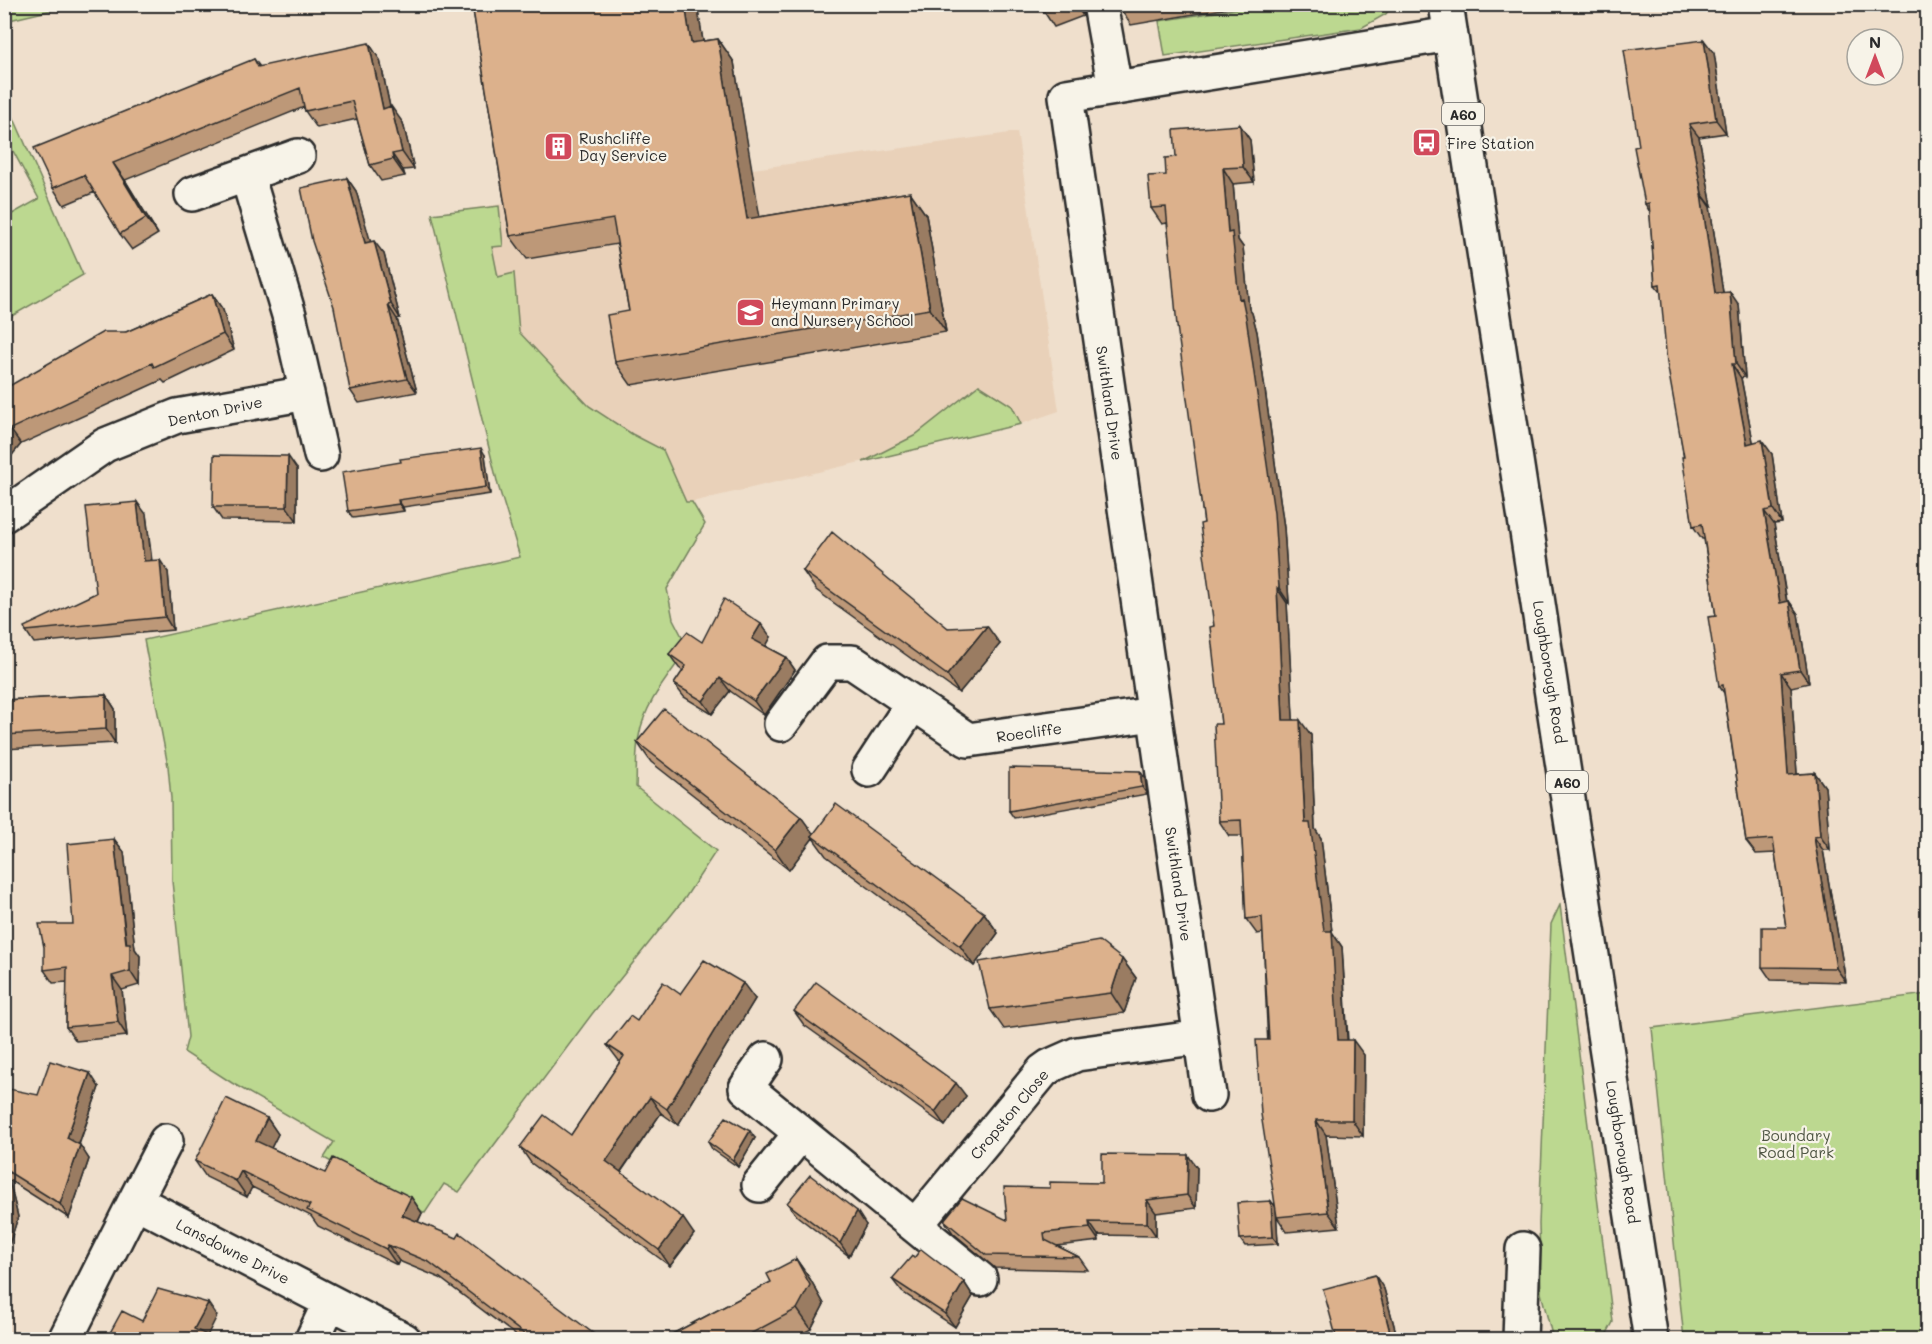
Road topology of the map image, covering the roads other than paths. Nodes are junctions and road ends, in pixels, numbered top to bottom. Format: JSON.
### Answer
{"nodes":[{"id":1,"x":1100,"y":4,"type":"edge"},
{"id":2,"x":1448,"y":19,"type":"edge"},
{"id":3,"x":1115,"y":88,"type":"junction"},
{"id":4,"x":298,"y":156,"type":"dead end"},
{"id":5,"x":247,"y":175,"type":"junction"},
{"id":6,"x":192,"y":194,"type":"dead end"},
{"id":7,"x":307,"y":393,"type":"junction"},
{"id":8,"x":321,"y":455,"type":"dead end"},
{"id":9,"x":4,"y":515,"type":"edge"},
{"id":10,"x":913,"y":704,"type":"junction"},
{"id":11,"x":1154,"y":714,"type":"junction"},
{"id":12,"x":781,"y":724,"type":"dead end"},
{"id":13,"x":869,"y":770,"type":"dead end"},
{"id":14,"x":1201,"y":1037,"type":"junction"},
{"id":15,"x":766,"y":1059,"type":"dead end"},
{"id":16,"x":1209,"y":1095,"type":"dead end"},
{"id":17,"x":801,"y":1133,"type":"junction"},
{"id":18,"x":166,"y":1141,"type":"dead end"},
{"id":19,"x":759,"y":1185,"type":"dead end"},
{"id":20,"x":135,"y":1201,"type":"junction"},
{"id":21,"x":915,"y":1226,"type":"junction"},
{"id":22,"x":1523,"y":1249,"type":"dead end"},
{"id":23,"x":980,"y":1279,"type":"dead end"},
{"id":24,"x":330,"y":1302,"type":"junction"},
{"id":25,"x":65,"y":1340,"type":"edge"},
{"id":26,"x":312,"y":1340,"type":"edge"},
{"id":27,"x":404,"y":1340,"type":"edge"},
{"id":28,"x":1520,"y":1340,"type":"edge"},
{"id":29,"x":1651,"y":1340,"type":"edge"}],
"edges":[{"from":1,"to":3,"type":"street"},
{"from":2,"to":3,"type":"street","name":"Swithland Drive"},
{"from":2,"to":29,"type":"street","name":"Loughborough Road","number":"A60"},
{"from":3,"to":11,"type":"street","name":"Swithland Drive"},
{"from":4,"to":5,"type":"street"},
{"from":5,"to":6,"type":"street"},
{"from":5,"to":7,"type":"street"},
{"from":7,"to":8,"type":"street"},
{"from":7,"to":9,"type":"street","name":"Denton Drive"},
{"from":10,"to":11,"type":"street","name":"Roecliffe"},
{"from":10,"to":12,"type":"street","name":"Roecliffe"},
{"from":10,"to":13,"type":"street"},
{"from":11,"to":14,"type":"street","name":"Swithland Drive"},
{"from":14,"to":16,"type":"street","name":"Swithland Drive"},
{"from":14,"to":21,"type":"street","name":"Cropston Close"},
{"from":15,"to":17,"type":"street"},
{"from":17,"to":19,"type":"street"},
{"from":17,"to":21,"type":"street"},
{"from":18,"to":20,"type":"street"},
{"from":20,"to":24,"type":"street","name":"Lansdowne Drive"},
{"from":20,"to":25,"type":"street"},
{"from":21,"to":23,"type":"street"},
{"from":22,"to":28,"type":"street"},
{"from":24,"to":26,"type":"street"},
{"from":24,"to":27,"type":"street","name":"Lansdowne Drive"}]}
